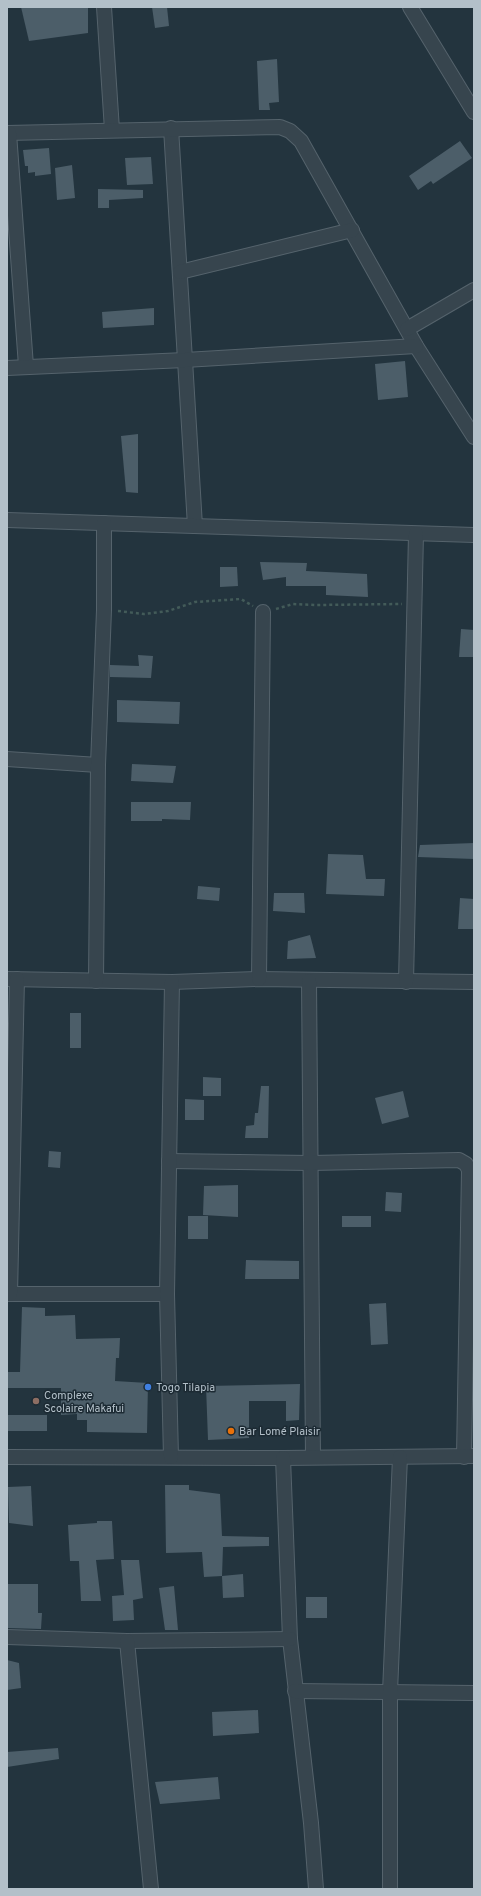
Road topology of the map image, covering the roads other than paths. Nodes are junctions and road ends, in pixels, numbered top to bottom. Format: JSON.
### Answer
{"nodes":[{"id":1,"x":104,"y":7,"type":"edge"},
{"id":2,"x":410,"y":7,"type":"edge"},
{"id":3,"x":474,"y":112,"type":"edge"},
{"id":4,"x":171,"y":128,"type":"junction"},
{"id":5,"x":112,"y":130,"type":"junction"},
{"id":6,"x":8,"y":133,"type":"edge"},
{"id":7,"x":352,"y":230,"type":"junction"},
{"id":8,"x":180,"y":272,"type":"junction"},
{"id":9,"x":474,"y":290,"type":"edge"},
{"id":10,"x":406,"y":329,"type":"junction"},
{"id":11,"x":416,"y":346,"type":"junction"},
{"id":12,"x":185,"y":360,"type":"junction"},
{"id":13,"x":26,"y":366,"type":"junction"},
{"id":14,"x":7,"y":368,"type":"edge"},
{"id":15,"x":474,"y":436,"type":"edge"},
{"id":16,"x":7,"y":520,"type":"edge"},
{"id":17,"x":104,"y":523,"type":"junction"},
{"id":18,"x":195,"y":526,"type":"junction"},
{"id":19,"x":416,"y":534,"type":"junction"},
{"id":20,"x":474,"y":536,"type":"edge"},
{"id":21,"x":263,"y":612,"type":"dead end"},
{"id":22,"x":7,"y":758,"type":"edge"},
{"id":23,"x":98,"y":765,"type":"junction"},
{"id":24,"x":12,"y":979,"type":"edge"},
{"id":25,"x":259,"y":979,"type":"junction"},
{"id":26,"x":96,"y":981,"type":"junction"},
{"id":27,"x":309,"y":981,"type":"junction"},
{"id":28,"x":172,"y":982,"type":"junction"},
{"id":29,"x":406,"y":982,"type":"junction"},
{"id":30,"x":474,"y":982,"type":"edge"},
{"id":31,"x":169,"y":1161,"type":"junction"},
{"id":32,"x":311,"y":1164,"type":"junction"},
{"id":33,"x":9,"y":1294,"type":"edge"},
{"id":34,"x":167,"y":1294,"type":"junction"},
{"id":35,"x":7,"y":1457,"type":"edge"},
{"id":36,"x":313,"y":1457,"type":"junction"},
{"id":37,"x":400,"y":1457,"type":"junction"},
{"id":38,"x":469,"y":1457,"type":"edge"},
{"id":39,"x":171,"y":1458,"type":"junction"},
{"id":40,"x":283,"y":1458,"type":"junction"},
{"id":41,"x":7,"y":1637,"type":"edge"},
{"id":42,"x":290,"y":1639,"type":"junction"},
{"id":43,"x":127,"y":1642,"type":"junction"},
{"id":44,"x":295,"y":1690,"type":"junction"},
{"id":45,"x":390,"y":1692,"type":"junction"},
{"id":46,"x":474,"y":1693,"type":"edge"},
{"id":47,"x":151,"y":1889,"type":"edge"},
{"id":48,"x":316,"y":1889,"type":"edge"},
{"id":49,"x":390,"y":1889,"type":"edge"}],
"edges":[{"from":1,"to":5,"type":"street"},
{"from":2,"to":3,"type":"street"},
{"from":4,"to":5,"type":"street"},
{"from":4,"to":7,"type":"street"},
{"from":4,"to":8,"type":"street"},
{"from":5,"to":6,"type":"street"},
{"from":6,"to":13,"type":"street"},
{"from":7,"to":8,"type":"street"},
{"from":7,"to":10,"type":"street"},
{"from":8,"to":12,"type":"street"},
{"from":9,"to":10,"type":"street"},
{"from":10,"to":11,"type":"street"},
{"from":11,"to":12,"type":"street"},
{"from":11,"to":15,"type":"street"},
{"from":12,"to":13,"type":"street"},
{"from":12,"to":18,"type":"street"},
{"from":13,"to":14,"type":"street"},
{"from":16,"to":17,"type":"street"},
{"from":17,"to":18,"type":"street"},
{"from":17,"to":23,"type":"street"},
{"from":18,"to":19,"type":"street"},
{"from":19,"to":20,"type":"street"},
{"from":19,"to":29,"type":"street"},
{"from":21,"to":25,"type":"street"},
{"from":22,"to":23,"type":"street"},
{"from":23,"to":26,"type":"street"},
{"from":24,"to":26,"type":"street"},
{"from":24,"to":33,"type":"street"},
{"from":25,"to":27,"type":"street"},
{"from":25,"to":28,"type":"street"},
{"from":26,"to":28,"type":"street"},
{"from":27,"to":29,"type":"street"},
{"from":27,"to":32,"type":"street"},
{"from":28,"to":31,"type":"street"},
{"from":29,"to":30,"type":"street"},
{"from":31,"to":32,"type":"street"},
{"from":31,"to":34,"type":"street"},
{"from":32,"to":36,"type":"street"},
{"from":32,"to":38,"type":"street"},
{"from":33,"to":34,"type":"street"},
{"from":34,"to":39,"type":"street"},
{"from":35,"to":39,"type":"street"},
{"from":36,"to":37,"type":"street"},
{"from":36,"to":40,"type":"street"},
{"from":37,"to":38,"type":"street"},
{"from":37,"to":45,"type":"street"},
{"from":39,"to":40,"type":"street"},
{"from":40,"to":42,"type":"street"},
{"from":41,"to":43,"type":"street"},
{"from":42,"to":43,"type":"street"},
{"from":42,"to":44,"type":"street"},
{"from":43,"to":47,"type":"street"},
{"from":44,"to":45,"type":"street"},
{"from":44,"to":48,"type":"street"},
{"from":45,"to":46,"type":"street"},
{"from":45,"to":49,"type":"street"}]}
